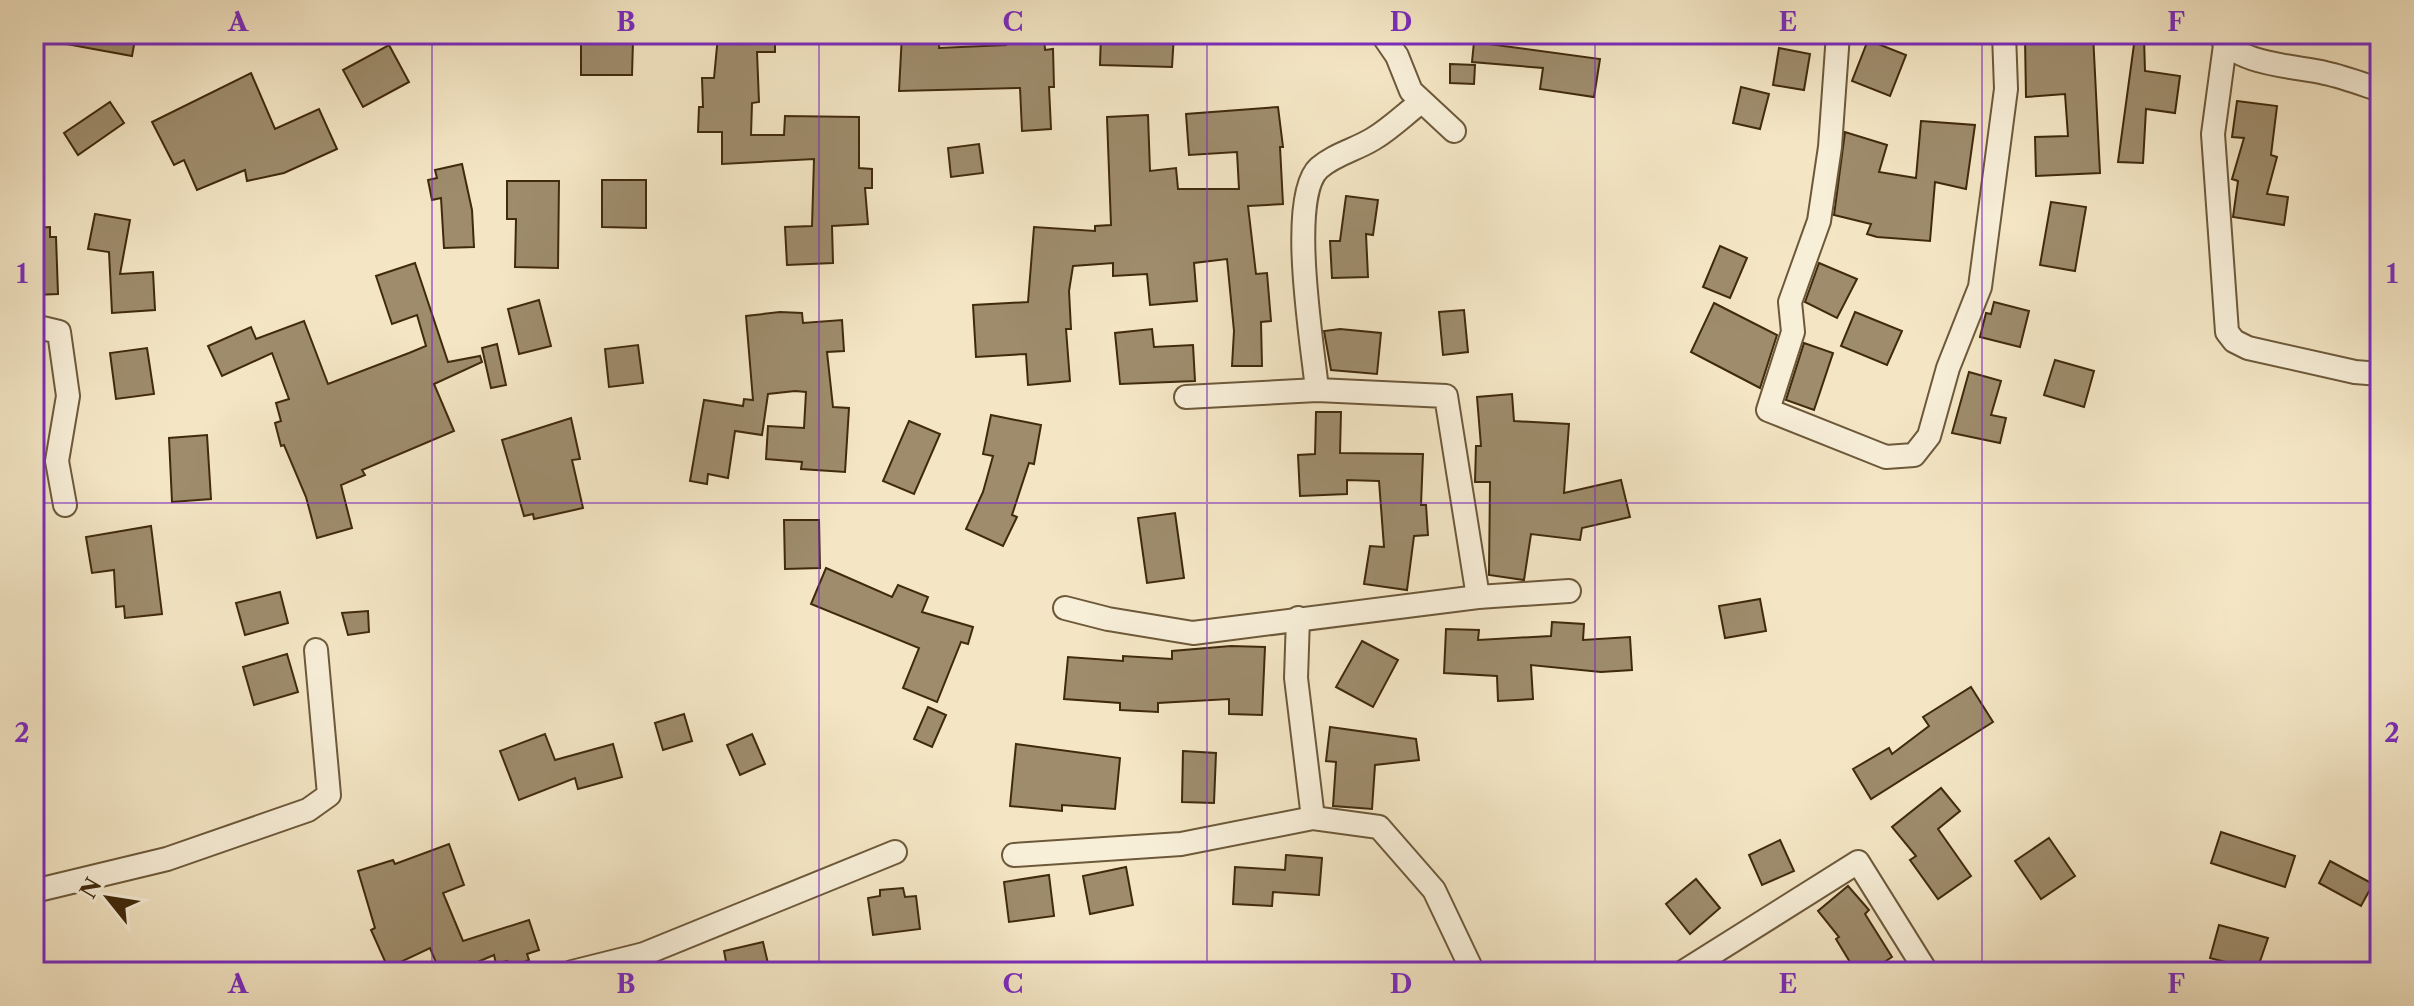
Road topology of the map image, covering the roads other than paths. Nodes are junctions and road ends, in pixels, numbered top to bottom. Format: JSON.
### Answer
{"nodes":[{"id":1,"x":1382,"y":34,"type":"edge"},
{"id":2,"x":1407,"y":34,"type":"edge"},
{"id":3,"x":1838,"y":34,"type":"edge"},
{"id":4,"x":2004,"y":34,"type":"edge"},
{"id":5,"x":2222,"y":39,"type":"edge"},
{"id":6,"x":1397,"y":56,"type":"junction"},
{"id":7,"x":2380,"y":90,"type":"edge"},
{"id":8,"x":1421,"y":102,"type":"junction"},
{"id":9,"x":1454,"y":131,"type":"dead end"},
{"id":10,"x":34,"y":326,"type":"edge"},
{"id":11,"x":2380,"y":374,"type":"edge"},
{"id":12,"x":1317,"y":390,"type":"junction"},
{"id":13,"x":1186,"y":397,"type":"dead end"},
{"id":14,"x":65,"y":505,"type":"dead end"},
{"id":15,"x":1569,"y":591,"type":"dead end"},
{"id":16,"x":1478,"y":597,"type":"junction"},
{"id":17,"x":1065,"y":608,"type":"dead end"},
{"id":18,"x":1298,"y":618,"type":"junction"},
{"id":19,"x":316,"y":650,"type":"dead end"},
{"id":20,"x":1313,"y":818,"type":"junction"},
{"id":21,"x":895,"y":852,"type":"dead end"},
{"id":22,"x":1014,"y":855,"type":"dead end"},
{"id":23,"x":34,"y":891,"type":"edge"},
{"id":24,"x":1926,"y":971,"type":"edge"},
{"id":25,"x":572,"y":972,"type":"edge"},
{"id":26,"x":1473,"y":972,"type":"edge"},
{"id":27,"x":1683,"y":972,"type":"edge"}],
"edges":[{"from":1,"to":6,"type":"street"},
{"from":2,"to":6,"type":"street"},
{"from":3,"to":4,"type":"street"},
{"from":5,"to":7,"type":"street"},
{"from":5,"to":11,"type":"street"},
{"from":6,"to":8,"type":"street"},
{"from":8,"to":9,"type":"street"},
{"from":8,"to":12,"type":"street"},
{"from":10,"to":14,"type":"street"},
{"from":12,"to":13,"type":"street"},
{"from":12,"to":16,"type":"street"},
{"from":15,"to":16,"type":"street"},
{"from":16,"to":18,"type":"street"},
{"from":17,"to":18,"type":"street"},
{"from":18,"to":20,"type":"street"},
{"from":19,"to":23,"type":"street"},
{"from":20,"to":22,"type":"street"},
{"from":20,"to":26,"type":"street"},
{"from":21,"to":25,"type":"street"},
{"from":24,"to":27,"type":"street"}]}
